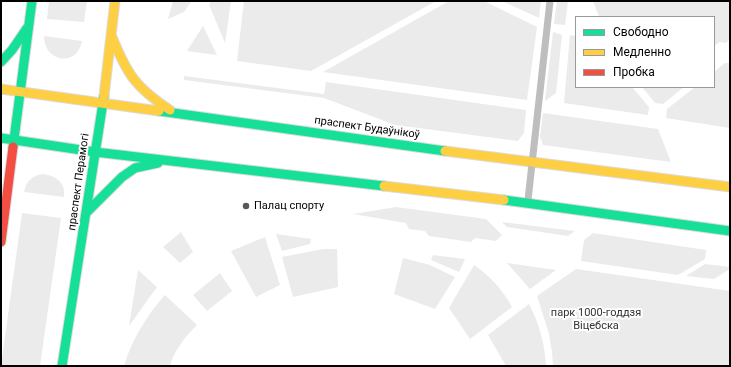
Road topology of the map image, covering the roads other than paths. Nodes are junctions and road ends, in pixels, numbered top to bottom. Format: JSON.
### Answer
{"nodes":[{"id":1,"x":32,"y":1,"type":"edge"},
{"id":2,"x":115,"y":1,"type":"edge"},
{"id":3,"x":550,"y":1,"type":"edge"},
{"id":4,"x":29,"y":25,"type":"junction"},
{"id":5,"x":111,"y":35,"type":"junction"},
{"id":6,"x":1,"y":62,"type":"edge"},
{"id":7,"x":1,"y":89,"type":"edge"},
{"id":8,"x":20,"y":92,"type":"junction"},
{"id":9,"x":103,"y":102,"type":"junction"},
{"id":10,"x":174,"y":113,"type":"junction"},
{"id":11,"x":1,"y":138,"type":"edge"},
{"id":12,"x":13,"y":140,"type":"junction"},
{"id":13,"x":95,"y":152,"type":"junction"},
{"id":14,"x":169,"y":160,"type":"junction"},
{"id":15,"x":532,"y":162,"type":"junction"},
{"id":16,"x":1,"y":187,"type":"edge"},
{"id":17,"x":730,"y":187,"type":"edge"},
{"id":18,"x":6,"y":200,"type":"junction"},
{"id":19,"x":528,"y":203,"type":"junction"},
{"id":20,"x":87,"y":212,"type":"junction"},
{"id":21,"x":730,"y":231,"type":"edge"},
{"id":22,"x":1,"y":242,"type":"edge"},
{"id":23,"x":62,"y":366,"type":"edge"}],
"edges":[{"from":1,"to":4,"type":"main road"},
{"from":2,"to":5,"type":"main road","name":"праспект Перамогі"},
{"from":3,"to":15,"type":"lane"},
{"from":4,"to":6,"type":"main road"},
{"from":4,"to":8,"type":"main road"},
{"from":5,"to":9,"type":"main road","name":"праспект Перамогі"},
{"from":5,"to":10,"type":"main road"},
{"from":7,"to":8,"type":"main road","name":"праспект Будаўнікоў"},
{"from":8,"to":9,"type":"main road","name":"праспект Будаўнікоў"},
{"from":8,"to":12,"type":"main road"},
{"from":9,"to":10,"type":"main road","name":"праспект Будаўнікоў"},
{"from":9,"to":13,"type":"main road","name":"праспект Перамогі"},
{"from":10,"to":15,"type":"main road","name":"праспект Будаўнікоў"},
{"from":11,"to":12,"type":"main road"},
{"from":12,"to":13,"type":"main road"},
{"from":12,"to":18,"type":"main road"},
{"from":13,"to":14,"type":"main road"},
{"from":13,"to":20,"type":"main road","name":"праспект Перамогі"},
{"from":14,"to":19,"type":"main road"},
{"from":14,"to":20,"type":"main road"},
{"from":15,"to":17,"type":"main road","name":"праспект Будаўнікоў"},
{"from":15,"to":19,"type":"lane"},
{"from":16,"to":18,"type":"main road"},
{"from":18,"to":22,"type":"main road"},
{"from":19,"to":21,"type":"main road"},
{"from":20,"to":23,"type":"main road","name":"праспект Перамогі"}]}
